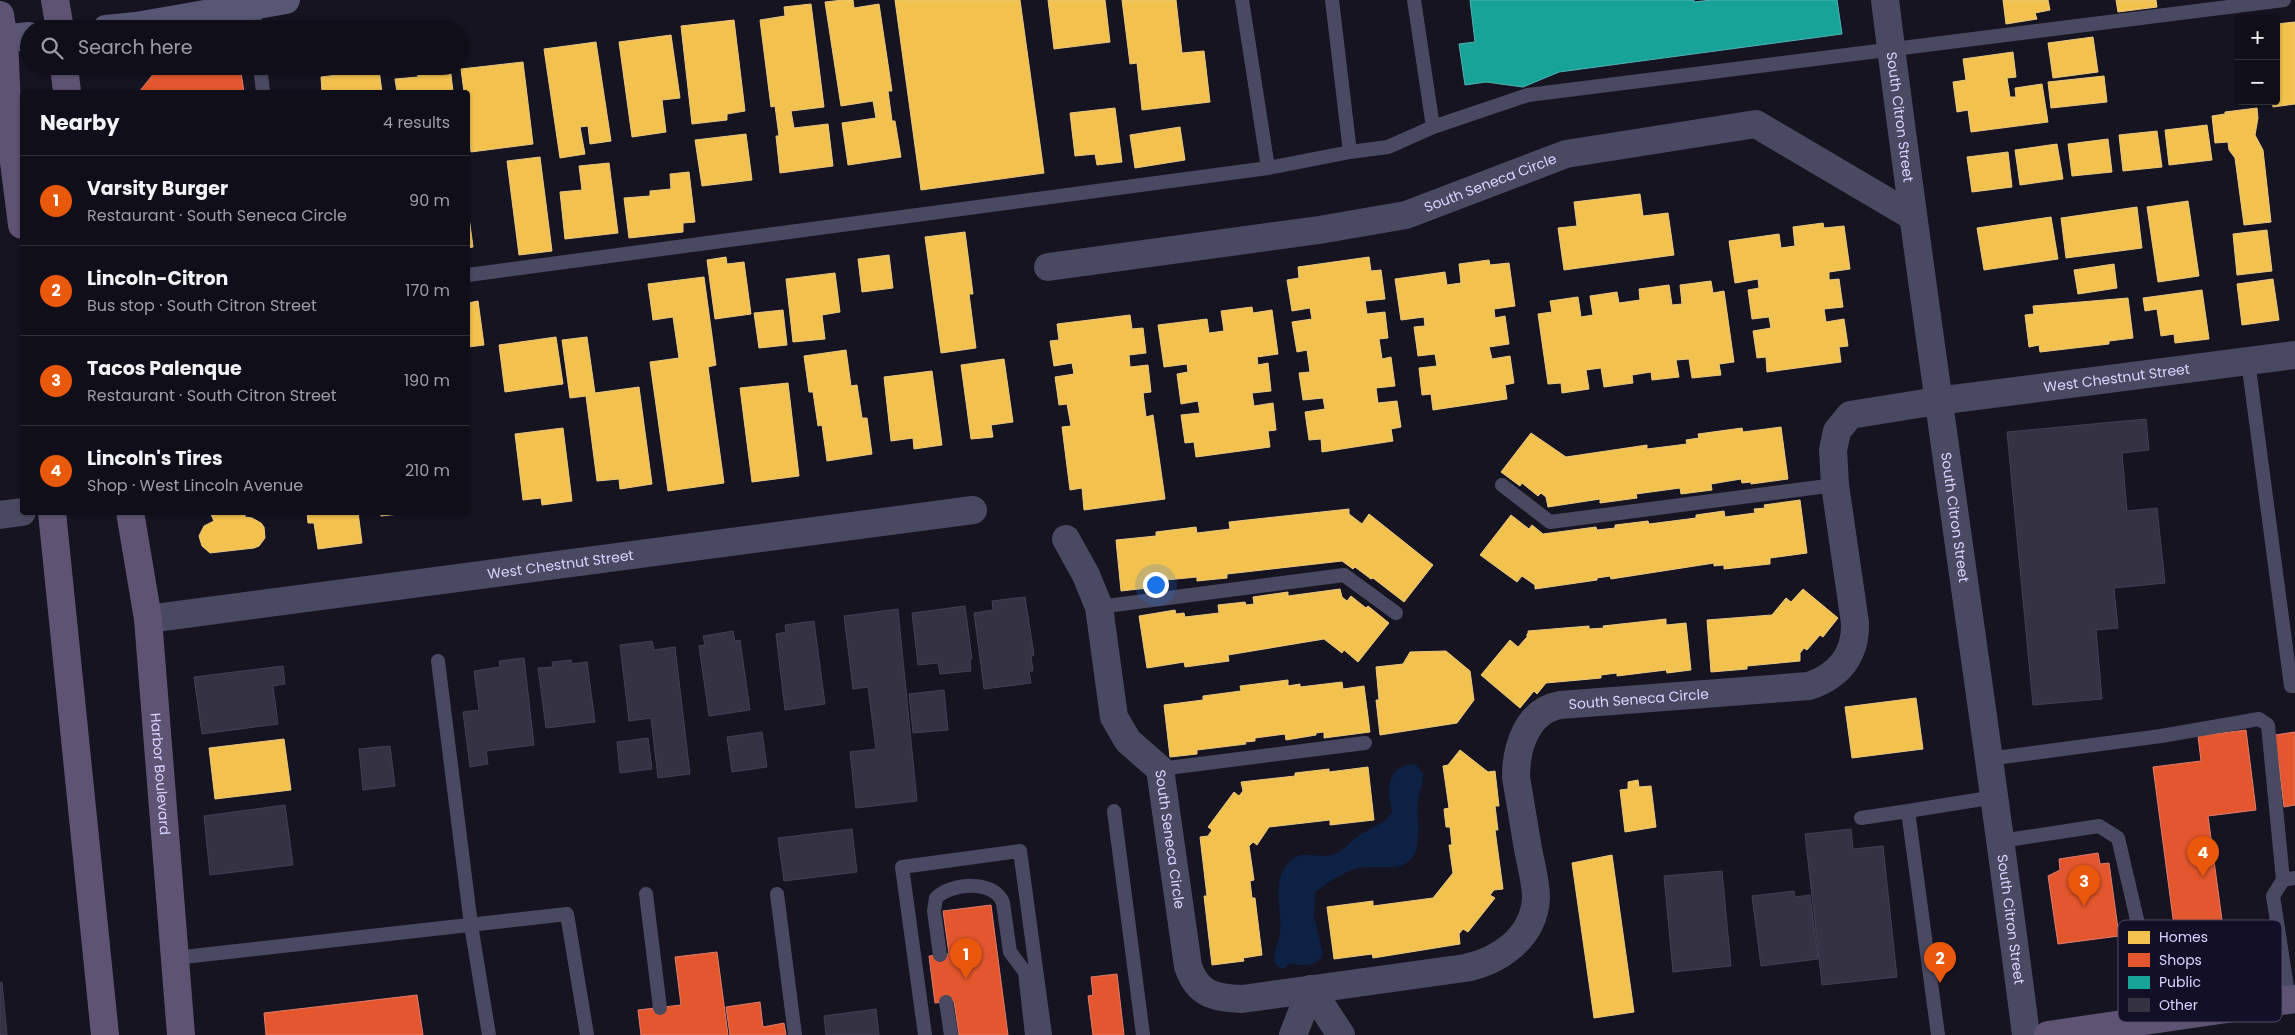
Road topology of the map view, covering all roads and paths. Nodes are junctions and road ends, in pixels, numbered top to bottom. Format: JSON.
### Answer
{"nodes":[{"id":1,"x":56,"y":0,"type":"edge"},
{"id":2,"x":286,"y":0,"type":"edge"},
{"id":3,"x":1242,"y":0,"type":"edge"},
{"id":4,"x":1332,"y":0,"type":"edge"},
{"id":5,"x":1414,"y":0,"type":"edge"},
{"id":6,"x":1885,"y":0,"type":"edge"},
{"id":7,"x":2284,"y":0,"type":"edge"},
{"id":8,"x":255,"y":17,"type":"edge"},
{"id":9,"x":59,"y":20,"type":"edge"},
{"id":10,"x":215,"y":20,"type":"edge"},
{"id":11,"x":8,"y":32,"type":"edge"},
{"id":12,"x":1891,"y":51,"type":"junction"},
{"id":13,"x":65,"y":75,"type":"edge"},
{"id":14,"x":261,"y":75,"type":"edge"},
{"id":15,"x":67,"y":90,"type":"edge"},
{"id":16,"x":263,"y":90,"type":"edge"},
{"id":17,"x":1433,"y":127,"type":"junction"},
{"id":18,"x":1350,"y":152,"type":"junction"},
{"id":19,"x":1268,"y":168,"type":"junction"},
{"id":20,"x":20,"y":209,"type":"edge"},
{"id":21,"x":1912,"y":216,"type":"junction"},
{"id":22,"x":1048,"y":267,"type":"dead end"},
{"id":23,"x":470,"y":276,"type":"edge"},
{"id":24,"x":2295,"y":355,"type":"edge"},
{"id":25,"x":2248,"y":361,"type":"junction"},
{"id":26,"x":1937,"y":401,"type":"junction"},
{"id":27,"x":1502,"y":484,"type":"dead end"},
{"id":28,"x":1835,"y":485,"type":"junction"},
{"id":29,"x":973,"y":510,"type":"dead end"},
{"id":30,"x":20,"y":512,"type":"edge"},
{"id":31,"x":0,"y":515,"type":"edge"},
{"id":32,"x":52,"y":515,"type":"edge"},
{"id":33,"x":131,"y":515,"type":"edge"},
{"id":34,"x":1066,"y":539,"type":"dead end"},
{"id":35,"x":1099,"y":607,"type":"junction"},
{"id":36,"x":1396,"y":613,"type":"dead end"},
{"id":37,"x":148,"y":619,"type":"junction"},
{"id":38,"x":438,"y":661,"type":"dead end"},
{"id":39,"x":2295,"y":686,"type":"edge"},
{"id":40,"x":1365,"y":743,"type":"dead end"},
{"id":41,"x":1988,"y":759,"type":"junction"},
{"id":42,"x":1160,"y":769,"type":"junction"},
{"id":43,"x":1994,"y":797,"type":"junction"},
{"id":44,"x":1114,"y":811,"type":"dead end"},
{"id":45,"x":1908,"y":811,"type":"junction"},
{"id":46,"x":1861,"y":818,"type":"dead end"},
{"id":47,"x":2001,"y":841,"type":"junction"},
{"id":48,"x":2289,"y":879,"type":"edge"},
{"id":49,"x":646,"y":894,"type":"dead end"},
{"id":50,"x":777,"y":894,"type":"dead end"},
{"id":51,"x":2137,"y":920,"type":"edge"},
{"id":52,"x":2277,"y":920,"type":"edge"},
{"id":53,"x":470,"y":925,"type":"junction"},
{"id":54,"x":2282,"y":945,"type":"edge"},
{"id":55,"x":940,"y":955,"type":"dead end"},
{"id":56,"x":175,"y":958,"type":"junction"},
{"id":57,"x":1310,"y":989,"type":"junction"},
{"id":58,"x":2292,"y":1000,"type":"edge"},
{"id":59,"x":946,"y":1002,"type":"dead end"},
{"id":60,"x":660,"y":1008,"type":"dead end"},
{"id":61,"x":2137,"y":1022,"type":"edge"},
{"id":62,"x":105,"y":1035,"type":"edge"},
{"id":63,"x":181,"y":1035,"type":"edge"},
{"id":64,"x":489,"y":1035,"type":"edge"},
{"id":65,"x":588,"y":1035,"type":"edge"},
{"id":66,"x":795,"y":1035,"type":"edge"},
{"id":67,"x":925,"y":1035,"type":"edge"},
{"id":68,"x":951,"y":1035,"type":"edge"},
{"id":69,"x":1032,"y":1035,"type":"edge"},
{"id":70,"x":1045,"y":1035,"type":"edge"},
{"id":71,"x":1143,"y":1035,"type":"edge"},
{"id":72,"x":1293,"y":1035,"type":"edge"},
{"id":73,"x":1341,"y":1035,"type":"edge"},
{"id":74,"x":1938,"y":1035,"type":"edge"},
{"id":75,"x":2026,"y":1035,"type":"edge"},
{"id":76,"x":2048,"y":1035,"type":"edge"}],
"edges":[{"from":1,"to":9,"type":"main road"},
{"from":2,"to":8,"type":"main road"},
{"from":3,"to":19,"type":"lane"},
{"from":4,"to":18,"type":"lane"},
{"from":5,"to":17,"type":"lane"},
{"from":6,"to":12,"type":"street","name":"South Citron Street"},
{"from":7,"to":12,"type":"lane"},
{"from":8,"to":10,"type":"main road"},
{"from":11,"to":20,"type":"main road"},
{"from":12,"to":17,"type":"lane"},
{"from":12,"to":21,"type":"street","name":"South Citron Street"},
{"from":13,"to":15,"type":"main road"},
{"from":14,"to":16,"type":"lane"},
{"from":17,"to":18,"type":"lane"},
{"from":18,"to":19,"type":"lane"},
{"from":19,"to":23,"type":"lane"},
{"from":21,"to":22,"type":"street","name":"South Seneca Circle"},
{"from":21,"to":26,"type":"street","name":"South Citron Street"},
{"from":24,"to":25,"type":"street","name":"West Chestnut Street"},
{"from":25,"to":26,"type":"street","name":"West Chestnut Street"},
{"from":25,"to":39,"type":"lane"},
{"from":26,"to":28,"type":"street","name":"South Seneca Circle"},
{"from":26,"to":41,"type":"street","name":"South Citron Street"},
{"from":27,"to":28,"type":"lane"},
{"from":28,"to":57,"type":"street","name":"South Seneca Circle"},
{"from":29,"to":37,"type":"street","name":"West Chestnut Street"},
{"from":30,"to":31,"type":"street"},
{"from":32,"to":62,"type":"main road"},
{"from":33,"to":37,"type":"main road","name":"Harbor Boulevard"},
{"from":34,"to":35,"type":"street","name":"South Seneca Circle"},
{"from":35,"to":36,"type":"lane"},
{"from":35,"to":42,"type":"street","name":"South Seneca Circle"},
{"from":37,"to":56,"type":"main road","name":"Harbor Boulevard"},
{"from":38,"to":53,"type":"lane"},
{"from":40,"to":42,"type":"lane"},
{"from":41,"to":43,"type":"street","name":"South Citron Street"},
{"from":41,"to":48,"type":"lane"},
{"from":42,"to":57,"type":"street","name":"South Seneca Circle"},
{"from":43,"to":45,"type":"lane"},
{"from":43,"to":47,"type":"street","name":"South Citron Street"},
{"from":44,"to":71,"type":"lane"},
{"from":45,"to":46,"type":"lane"},
{"from":45,"to":74,"type":"lane"},
{"from":47,"to":51,"type":"lane"},
{"from":47,"to":75,"type":"street","name":"South Citron Street"},
{"from":48,"to":52,"type":"lane"},
{"from":49,"to":60,"type":"lane"},
{"from":50,"to":66,"type":"lane"},
{"from":53,"to":56,"type":"lane"},
{"from":53,"to":64,"type":"lane"},
{"from":53,"to":65,"type":"lane"},
{"from":54,"to":58,"type":"lane"},
{"from":55,"to":69,"type":"lane"},
{"from":56,"to":63,"type":"main road","name":"Harbor Boulevard"},
{"from":57,"to":72,"type":"street"},
{"from":57,"to":73,"type":"street"},
{"from":59,"to":68,"type":"lane"},
{"from":61,"to":76,"type":"main road"},
{"from":67,"to":70,"type":"lane"}]}
